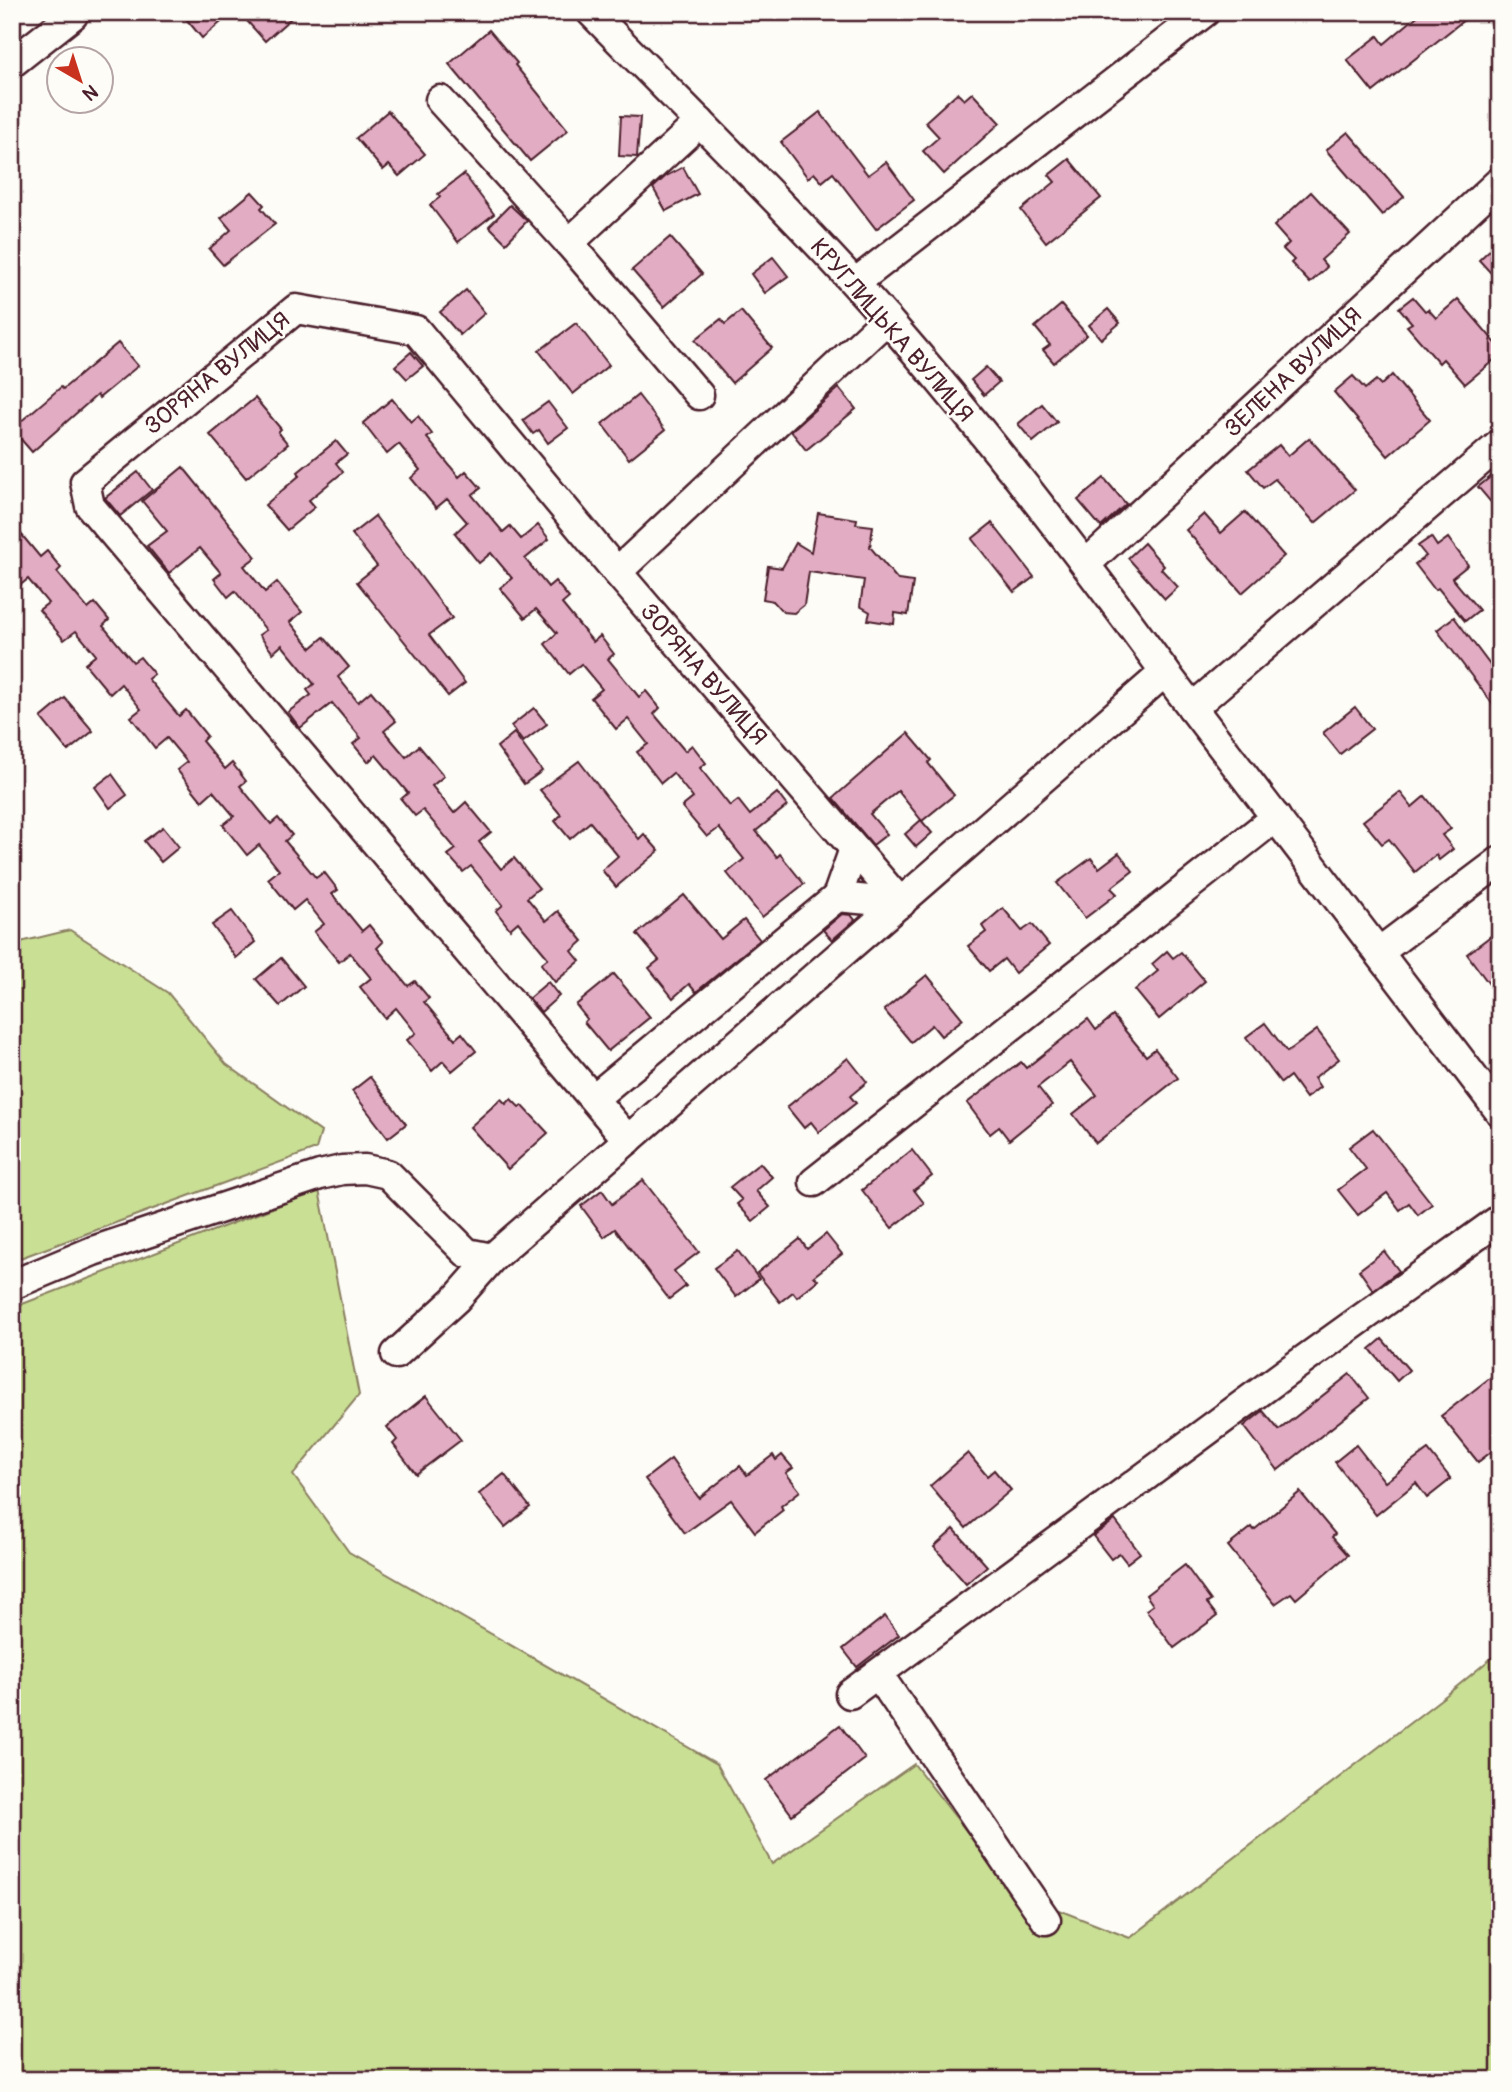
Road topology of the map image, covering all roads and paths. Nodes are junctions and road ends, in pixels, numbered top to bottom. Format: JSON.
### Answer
{"nodes":[{"id":1,"x":74,"y":12,"type":"edge"},
{"id":2,"x":591,"y":12,"type":"edge"},
{"id":3,"x":1205,"y":12,"type":"edge"},
{"id":4,"x":12,"y":63,"type":"edge"},
{"id":5,"x":440,"y":100,"type":"dead end"},
{"id":6,"x":700,"y":122,"type":"junction"},
{"id":7,"x":1500,"y":181,"type":"edge"},
{"id":8,"x":569,"y":243,"type":"junction"},
{"id":9,"x":855,"y":284,"type":"junction"},
{"id":10,"x":887,"y":319,"type":"junction"},
{"id":11,"x":699,"y":395,"type":"dead end"},
{"id":12,"x":1500,"y":444,"type":"edge"},
{"id":13,"x":1086,"y":564,"type":"junction"},
{"id":14,"x":617,"y":572,"type":"junction"},
{"id":15,"x":1165,"y":672,"type":"junction"},
{"id":16,"x":1192,"y":708,"type":"junction"},
{"id":17,"x":1276,"y":817,"type":"junction"},
{"id":18,"x":855,"y":849,"type":"junction"},
{"id":19,"x":1500,"y":861,"type":"edge"},
{"id":20,"x":837,"y":897,"type":"junction"},
{"id":21,"x":901,"y":902,"type":"junction"},
{"id":22,"x":1379,"y":952,"type":"junction"},
{"id":23,"x":594,"y":1098,"type":"junction"},
{"id":24,"x":1500,"y":1112,"type":"edge"},
{"id":25,"x":628,"y":1140,"type":"junction"},
{"id":26,"x":814,"y":1182,"type":"dead end"},
{"id":27,"x":1500,"y":1219,"type":"edge"},
{"id":28,"x":492,"y":1258,"type":"junction"},
{"id":29,"x":12,"y":1285,"type":"edge"},
{"id":30,"x":396,"y":1353,"type":"dead end"},
{"id":31,"x":878,"y":1674,"type":"junction"},
{"id":32,"x":850,"y":1695,"type":"dead end"},
{"id":33,"x":1046,"y":1920,"type":"dead end"}],
"edges":[{"from":1,"to":4,"type":"street"},
{"from":2,"to":6,"type":"street","name":"КРУГЛИЦЬКА ВУЛИЦЯ"},
{"from":3,"to":9,"type":"street"},
{"from":5,"to":8,"type":"street"},
{"from":6,"to":8,"type":"street"},
{"from":6,"to":9,"type":"street","name":"КРУГЛИЦЬКА ВУЛИЦЯ"},
{"from":7,"to":13,"type":"street","name":"ЗЕЛЕНА ВУЛИЦЯ"},
{"from":8,"to":11,"type":"street"},
{"from":9,"to":10,"type":"street","name":"КРУГЛИЦЬКА ВУЛИЦЯ"},
{"from":10,"to":13,"type":"street","name":"КРУГЛИЦЬКА ВУЛИЦЯ"},
{"from":10,"to":14,"type":"street"},
{"from":12,"to":16,"type":"street"},
{"from":13,"to":15,"type":"street","name":"КРУГЛИЦЬКА ВУЛИЦЯ"},
{"from":14,"to":18,"type":"street","name":"ЗОРЯНА ВУЛИЦЯ"},
{"from":14,"to":23,"type":"street","name":"ЗОРЯНА ВУЛИЦЯ"},
{"from":15,"to":16,"type":"street","name":"КРУГЛИЦЬКА ВУЛИЦЯ"},
{"from":15,"to":21,"type":"street"},
{"from":16,"to":17,"type":"street","name":"КРУГЛИЦЬКА ВУЛИЦЯ"},
{"from":17,"to":22,"type":"street","name":"КРУГЛИЦЬКА ВУЛИЦЯ"},
{"from":17,"to":26,"type":"street"},
{"from":18,"to":20,"type":"street"},
{"from":18,"to":21,"type":"street","name":"ЗОРЯНА ВУЛИЦЯ"},
{"from":19,"to":22,"type":"street"},
{"from":20,"to":21,"type":"street"},
{"from":20,"to":23,"type":"street"},
{"from":21,"to":25,"type":"street"},
{"from":22,"to":24,"type":"street","name":"КРУГЛИЦЬКА ВУЛИЦЯ"},
{"from":23,"to":25,"type":"street","name":"ЗОРЯНА ВУЛИЦЯ"},
{"from":25,"to":28,"type":"street"},
{"from":27,"to":31,"type":"street"},
{"from":28,"to":29,"type":"street"},
{"from":28,"to":30,"type":"street"},
{"from":31,"to":32,"type":"street"},
{"from":31,"to":33,"type":"street"}]}
